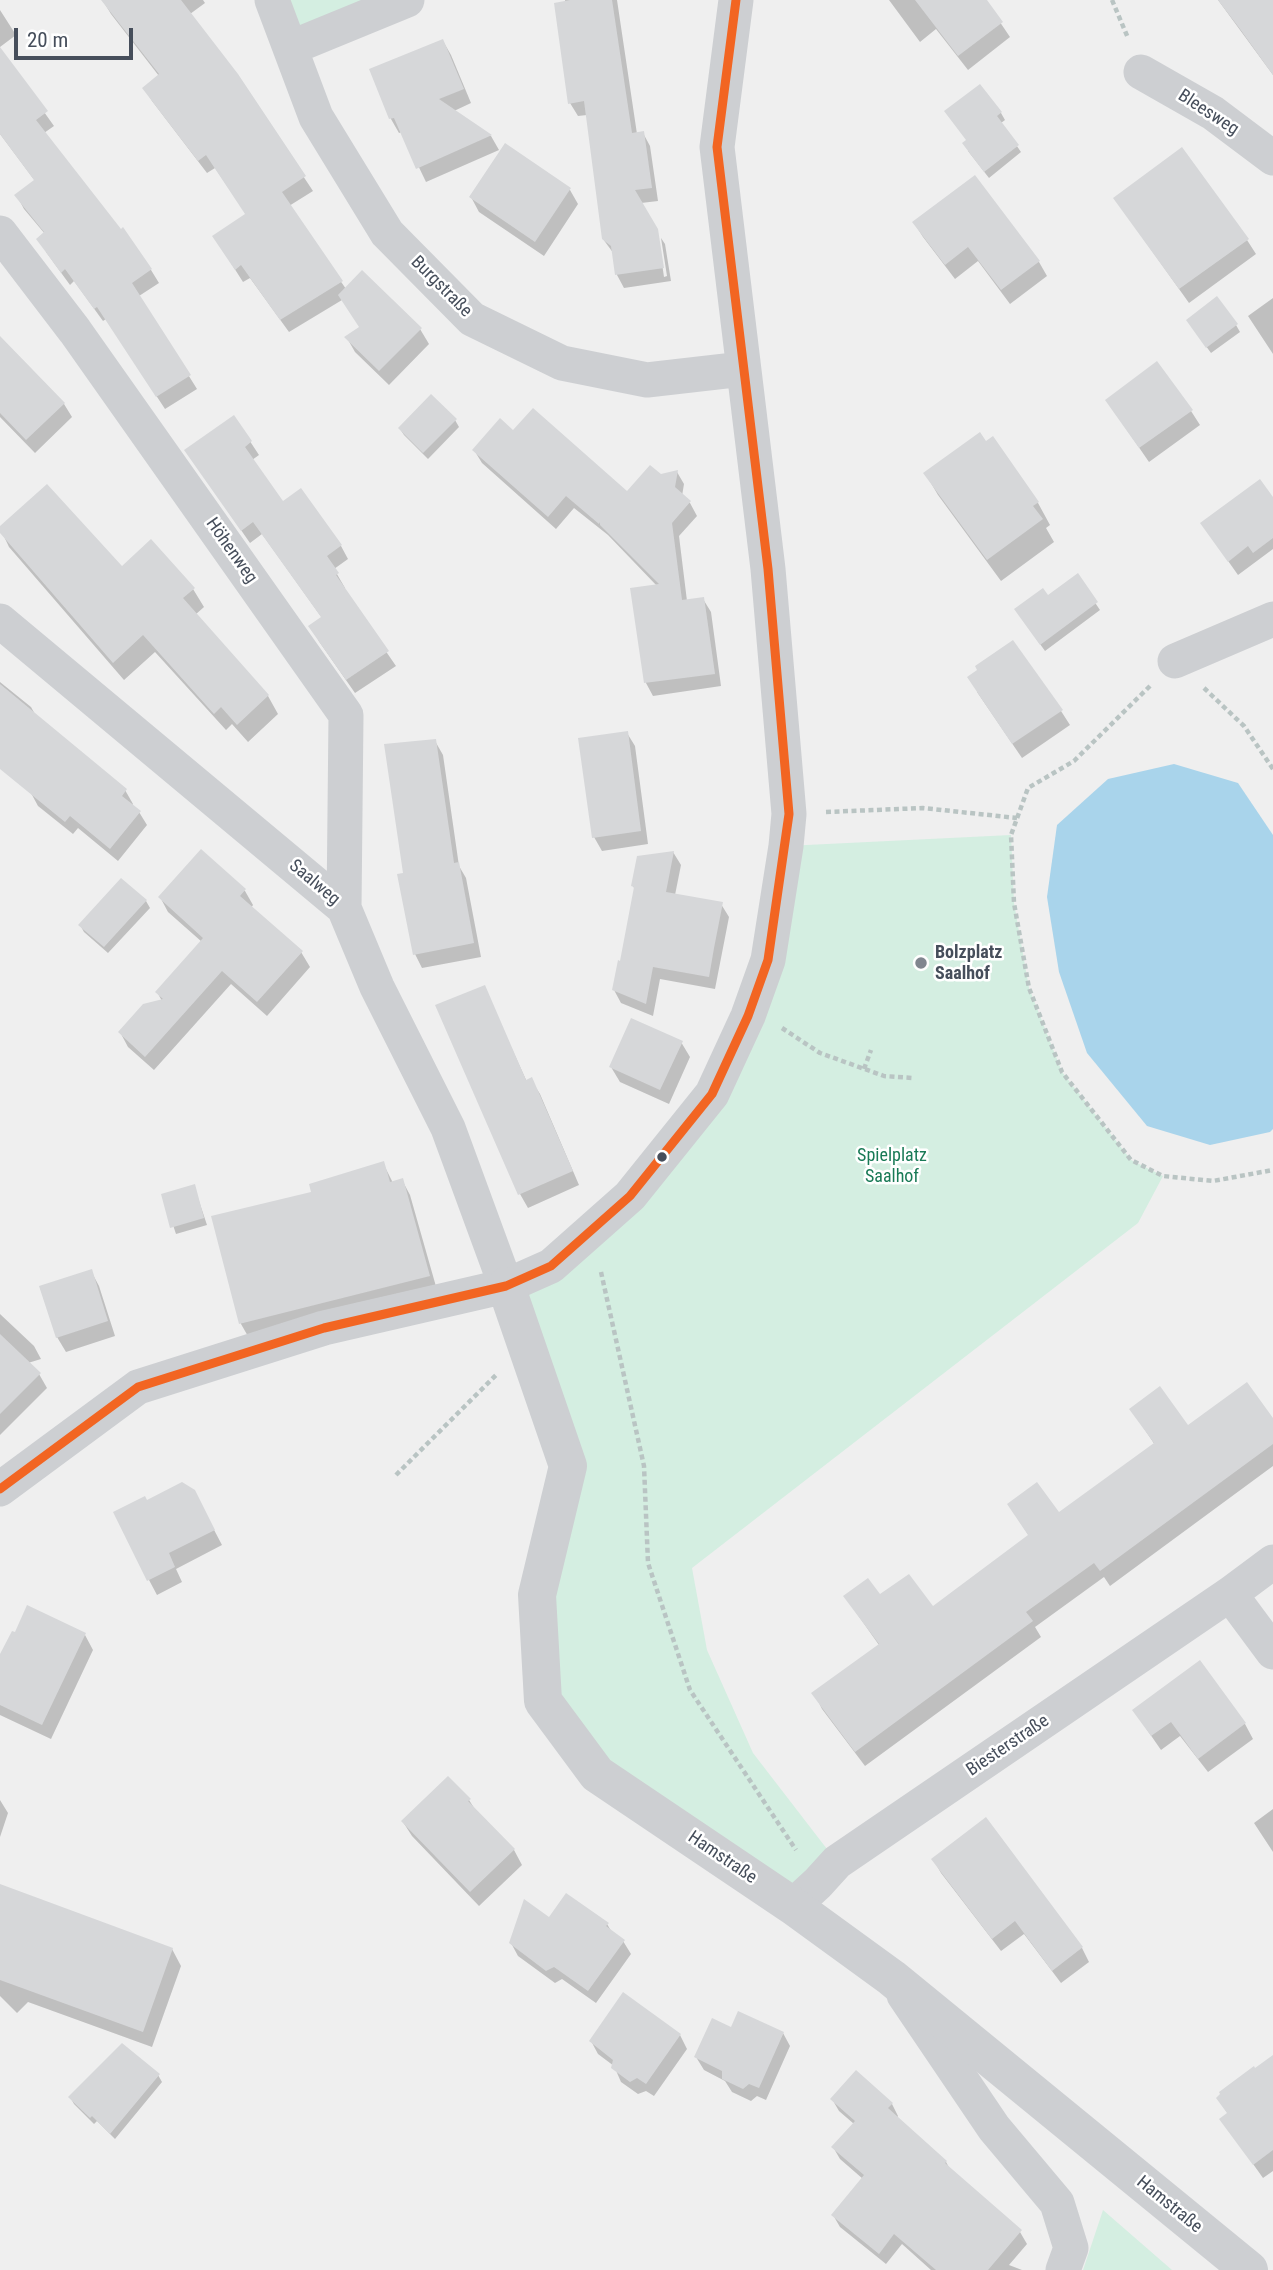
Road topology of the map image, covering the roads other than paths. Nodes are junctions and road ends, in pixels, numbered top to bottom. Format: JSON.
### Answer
{"nodes":[{"id":1,"x":272,"y":0,"type":"edge"},
{"id":2,"x":407,"y":0,"type":"edge"},
{"id":3,"x":736,"y":0,"type":"edge"},
{"id":4,"x":290,"y":48,"type":"junction"},
{"id":5,"x":1141,"y":72,"type":"dead end"},
{"id":6,"x":1273,"y":158,"type":"edge"},
{"id":7,"x":0,"y":233,"type":"edge"},
{"id":8,"x":743,"y":369,"type":"junction"},
{"id":9,"x":1273,"y":619,"type":"edge"},
{"id":10,"x":0,"y":621,"type":"edge"},
{"id":11,"x":1175,"y":661,"type":"road end"},
{"id":12,"x":344,"y":908,"type":"junction"},
{"id":13,"x":506,"y":1286,"type":"junction"},
{"id":14,"x":0,"y":1489,"type":"edge"},
{"id":15,"x":1273,"y":1562,"type":"edge"},
{"id":16,"x":1230,"y":1594,"type":"junction"},
{"id":17,"x":1273,"y":1652,"type":"edge"},
{"id":18,"x":805,"y":1894,"type":"junction"},
{"id":19,"x":892,"y":1978,"type":"junction"},
{"id":20,"x":1063,"y":2270,"type":"edge"},
{"id":21,"x":1249,"y":2270,"type":"edge"}],
"edges":[{"from":1,"to":4,"type":"street","name":"Burgstraße"},
{"from":2,"to":4,"type":"street"},
{"from":3,"to":8,"type":"street"},
{"from":4,"to":8,"type":"street","name":"Burgstraße"},
{"from":5,"to":6,"type":"street","name":"Bleesweg"},
{"from":7,"to":12,"type":"street","name":"Höhenweg"},
{"from":8,"to":13,"type":"street"},
{"from":9,"to":11,"type":"street"},
{"from":10,"to":12,"type":"street","name":"Saalweg"},
{"from":12,"to":13,"type":"street","name":"Saalweg"},
{"from":13,"to":14,"type":"street"},
{"from":13,"to":18,"type":"street","name":"Hamstraße"},
{"from":15,"to":16,"type":"street","name":"Biesterstraße"},
{"from":16,"to":17,"type":"street"},
{"from":16,"to":18,"type":"street","name":"Biesterstraße"},
{"from":18,"to":19,"type":"street","name":"Hamstraße"},
{"from":19,"to":20,"type":"street"},
{"from":19,"to":21,"type":"street","name":"Hamstraße"}]}
